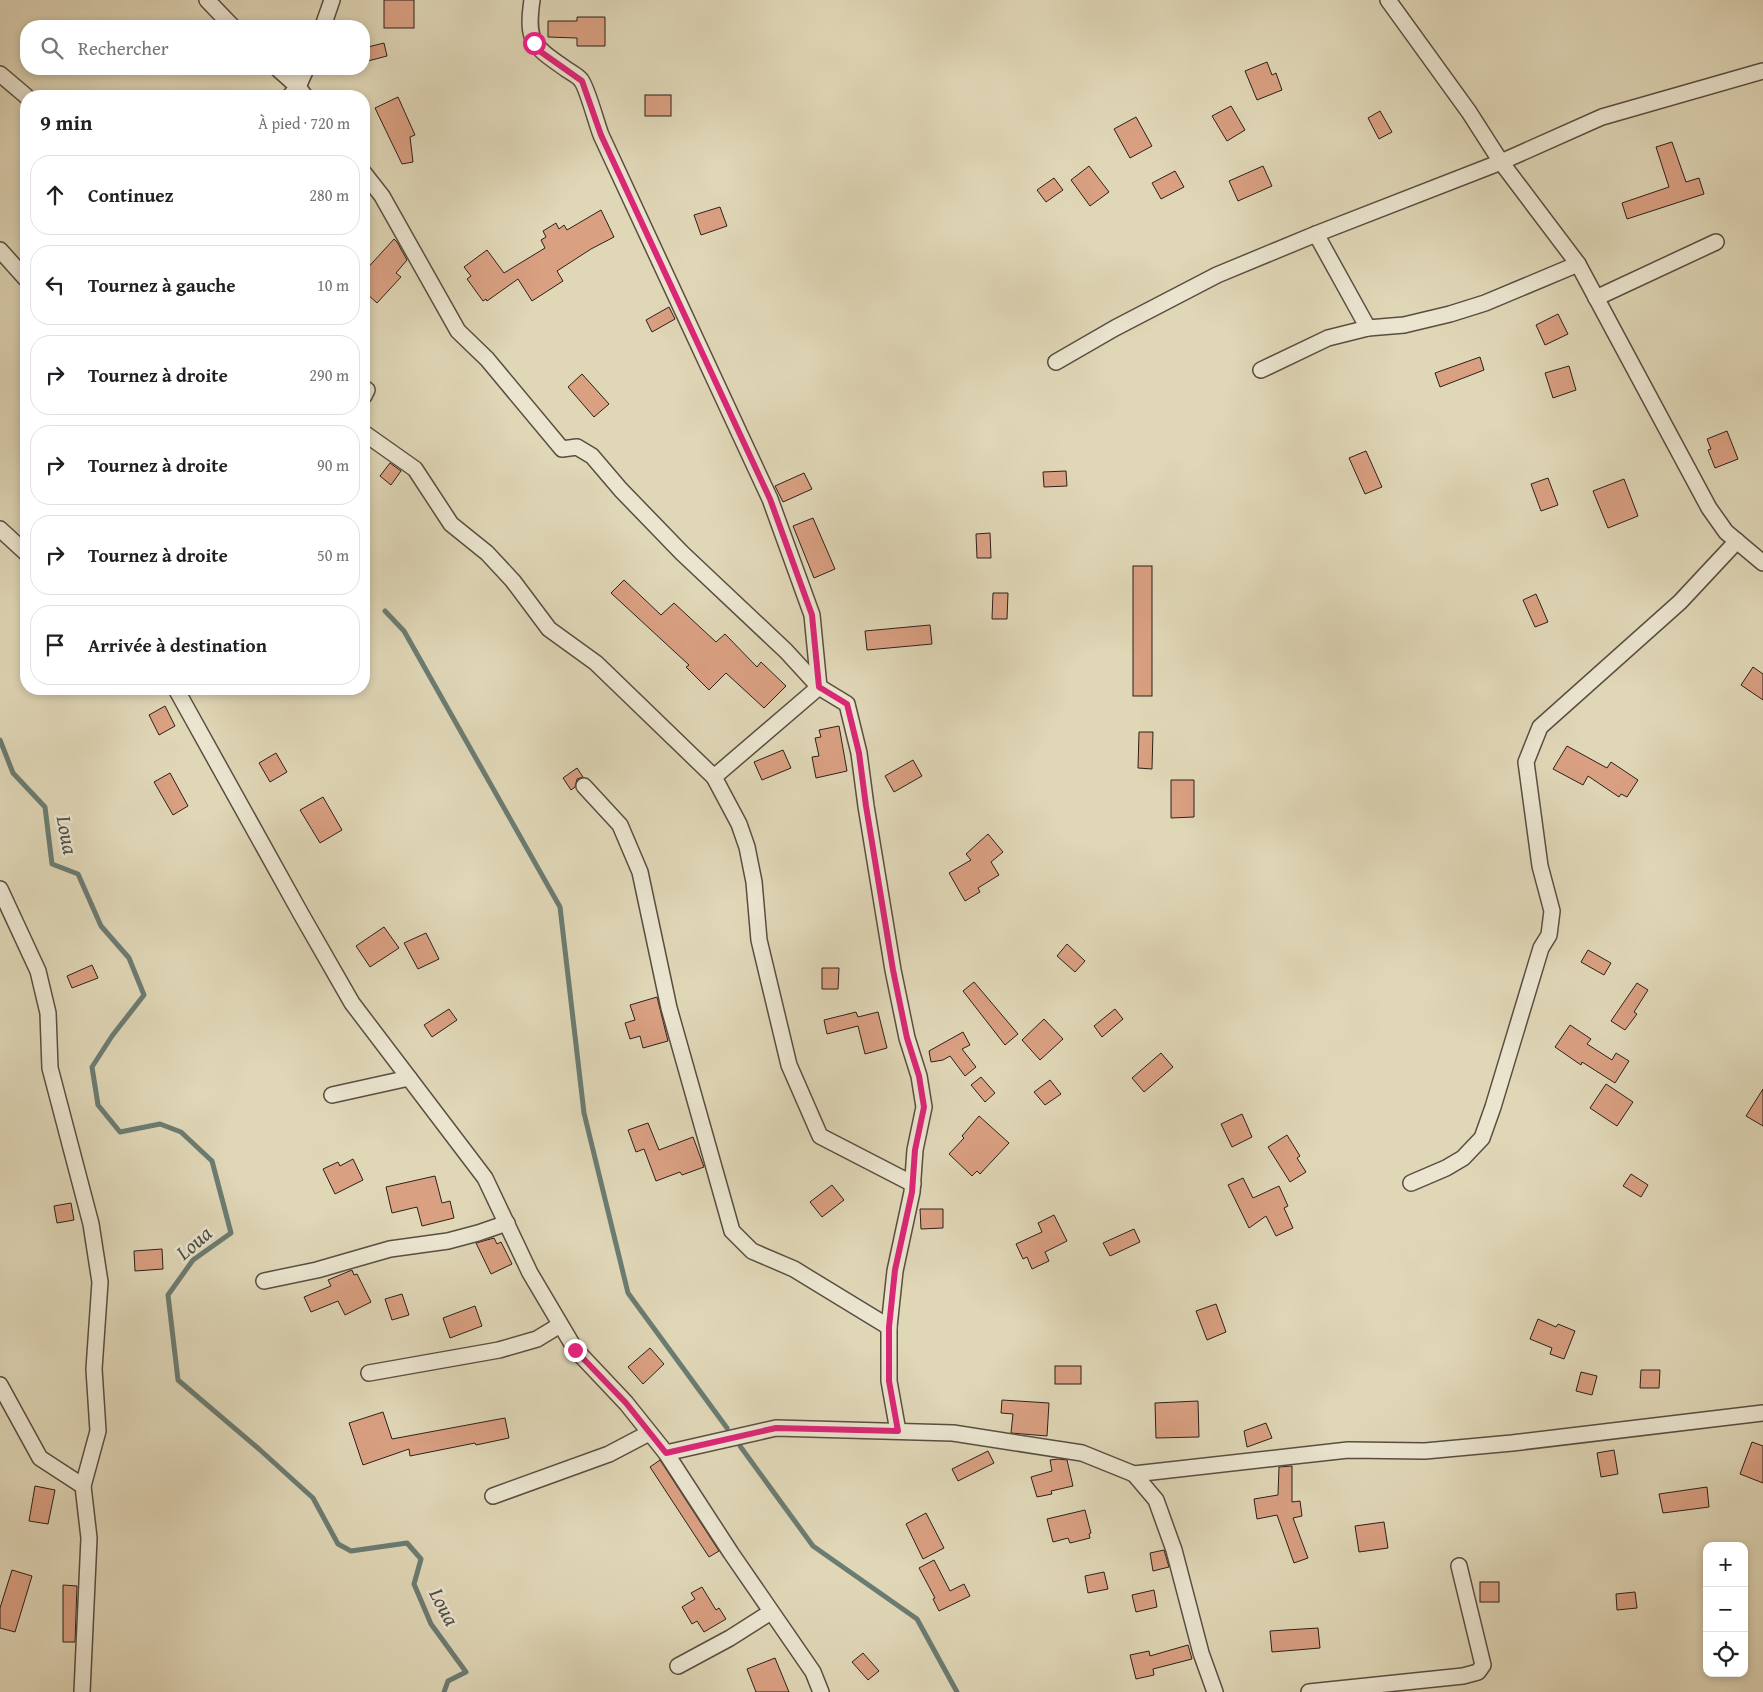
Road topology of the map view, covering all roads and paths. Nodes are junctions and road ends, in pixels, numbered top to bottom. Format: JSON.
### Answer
{"nodes":[{"id":1,"x":206,"y":0,"type":"edge"},
{"id":2,"x":332,"y":0,"type":"edge"},
{"id":3,"x":532,"y":0,"type":"edge"},
{"id":4,"x":1388,"y":0,"type":"edge"},
{"id":5,"x":226,"y":20,"type":"edge"},
{"id":6,"x":325,"y":20,"type":"edge"},
{"id":7,"x":1763,"y":71,"type":"edge"},
{"id":8,"x":0,"y":74,"type":"edge"},
{"id":9,"x":283,"y":75,"type":"edge"},
{"id":10,"x":304,"y":75,"type":"edge"},
{"id":11,"x":296,"y":90,"type":"edge"},
{"id":12,"x":299,"y":90,"type":"edge"},
{"id":13,"x":20,"y":91,"type":"edge"},
{"id":14,"x":1501,"y":162,"type":"junction"},
{"id":15,"x":370,"y":181,"type":"edge"},
{"id":16,"x":1316,"y":234,"type":"junction"},
{"id":17,"x":1716,"y":242,"type":"dead end"},
{"id":18,"x":0,"y":250,"type":"edge"},
{"id":19,"x":1578,"y":264,"type":"junction"},
{"id":20,"x":20,"y":272,"type":"edge"},
{"id":21,"x":1596,"y":298,"type":"junction"},
{"id":22,"x":1368,"y":328,"type":"junction"},
{"id":23,"x":1056,"y":362,"type":"dead end"},
{"id":24,"x":1261,"y":370,"type":"dead end"},
{"id":25,"x":370,"y":437,"type":"edge"},
{"id":26,"x":0,"y":529,"type":"edge"},
{"id":27,"x":1737,"y":541,"type":"junction"},
{"id":28,"x":20,"y":547,"type":"edge"},
{"id":29,"x":1763,"y":563,"type":"edge"},
{"id":30,"x":819,"y":687,"type":"junction"},
{"id":31,"x":179,"y":695,"type":"edge"},
{"id":32,"x":714,"y":777,"type":"junction"},
{"id":33,"x":584,"y":786,"type":"dead end"},
{"id":34,"x":0,"y":889,"type":"edge"},
{"id":35,"x":408,"y":1078,"type":"junction"},
{"id":36,"x":332,"y":1095,"type":"dead end"},
{"id":37,"x":1411,"y":1183,"type":"dead end"},
{"id":38,"x":913,"y":1184,"type":"junction"},
{"id":39,"x":507,"y":1223,"type":"junction"},
{"id":40,"x":264,"y":1281,"type":"dead end"},
{"id":41,"x":560,"y":1325,"type":"junction"},
{"id":42,"x":889,"y":1327,"type":"junction"},
{"id":43,"x":369,"y":1373,"type":"dead end"},
{"id":44,"x":0,"y":1385,"type":"edge"},
{"id":45,"x":1763,"y":1413,"type":"edge"},
{"id":46,"x":898,"y":1431,"type":"junction"},
{"id":47,"x":649,"y":1433,"type":"junction"},
{"id":48,"x":666,"y":1453,"type":"junction"},
{"id":49,"x":1134,"y":1474,"type":"junction"},
{"id":50,"x":83,"y":1486,"type":"junction"},
{"id":51,"x":493,"y":1496,"type":"dead end"},
{"id":52,"x":1460,"y":1566,"type":"dead end"},
{"id":53,"x":772,"y":1612,"type":"junction"},
{"id":54,"x":678,"y":1666,"type":"dead end"},
{"id":55,"x":82,"y":1692,"type":"edge"},
{"id":56,"x":821,"y":1692,"type":"edge"},
{"id":57,"x":1215,"y":1692,"type":"edge"},
{"id":58,"x":1309,"y":1692,"type":"edge"}],
"edges":[{"from":1,"to":5,"type":"street"},
{"from":2,"to":6,"type":"street"},
{"from":3,"to":30,"type":"street"},
{"from":4,"to":14,"type":"street"},
{"from":7,"to":14,"type":"street"},
{"from":8,"to":13,"type":"street"},
{"from":9,"to":11,"type":"street"},
{"from":10,"to":12,"type":"street"},
{"from":14,"to":16,"type":"street"},
{"from":14,"to":19,"type":"street"},
{"from":15,"to":30,"type":"street"},
{"from":16,"to":22,"type":"street"},
{"from":16,"to":23,"type":"street"},
{"from":17,"to":21,"type":"street"},
{"from":18,"to":20,"type":"street"},
{"from":19,"to":21,"type":"street"},
{"from":19,"to":22,"type":"street"},
{"from":21,"to":27,"type":"street"},
{"from":22,"to":24,"type":"street"},
{"from":25,"to":32,"type":"street"},
{"from":26,"to":28,"type":"street"},
{"from":27,"to":29,"type":"street"},
{"from":27,"to":37,"type":"street"},
{"from":30,"to":32,"type":"street"},
{"from":30,"to":38,"type":"street"},
{"from":31,"to":35,"type":"street"},
{"from":32,"to":38,"type":"street"},
{"from":33,"to":42,"type":"street"},
{"from":34,"to":50,"type":"street"},
{"from":35,"to":36,"type":"street"},
{"from":35,"to":39,"type":"street"},
{"from":38,"to":42,"type":"street"},
{"from":39,"to":40,"type":"street"},
{"from":39,"to":41,"type":"street"},
{"from":41,"to":43,"type":"street"},
{"from":41,"to":47,"type":"street"},
{"from":42,"to":46,"type":"street"},
{"from":44,"to":50,"type":"street"},
{"from":45,"to":49,"type":"street"},
{"from":46,"to":48,"type":"street"},
{"from":46,"to":49,"type":"street"},
{"from":47,"to":48,"type":"street"},
{"from":47,"to":51,"type":"street"},
{"from":48,"to":53,"type":"street"},
{"from":49,"to":57,"type":"street"},
{"from":50,"to":55,"type":"street"},
{"from":52,"to":58,"type":"street"},
{"from":53,"to":54,"type":"street"},
{"from":53,"to":56,"type":"street"}]}
